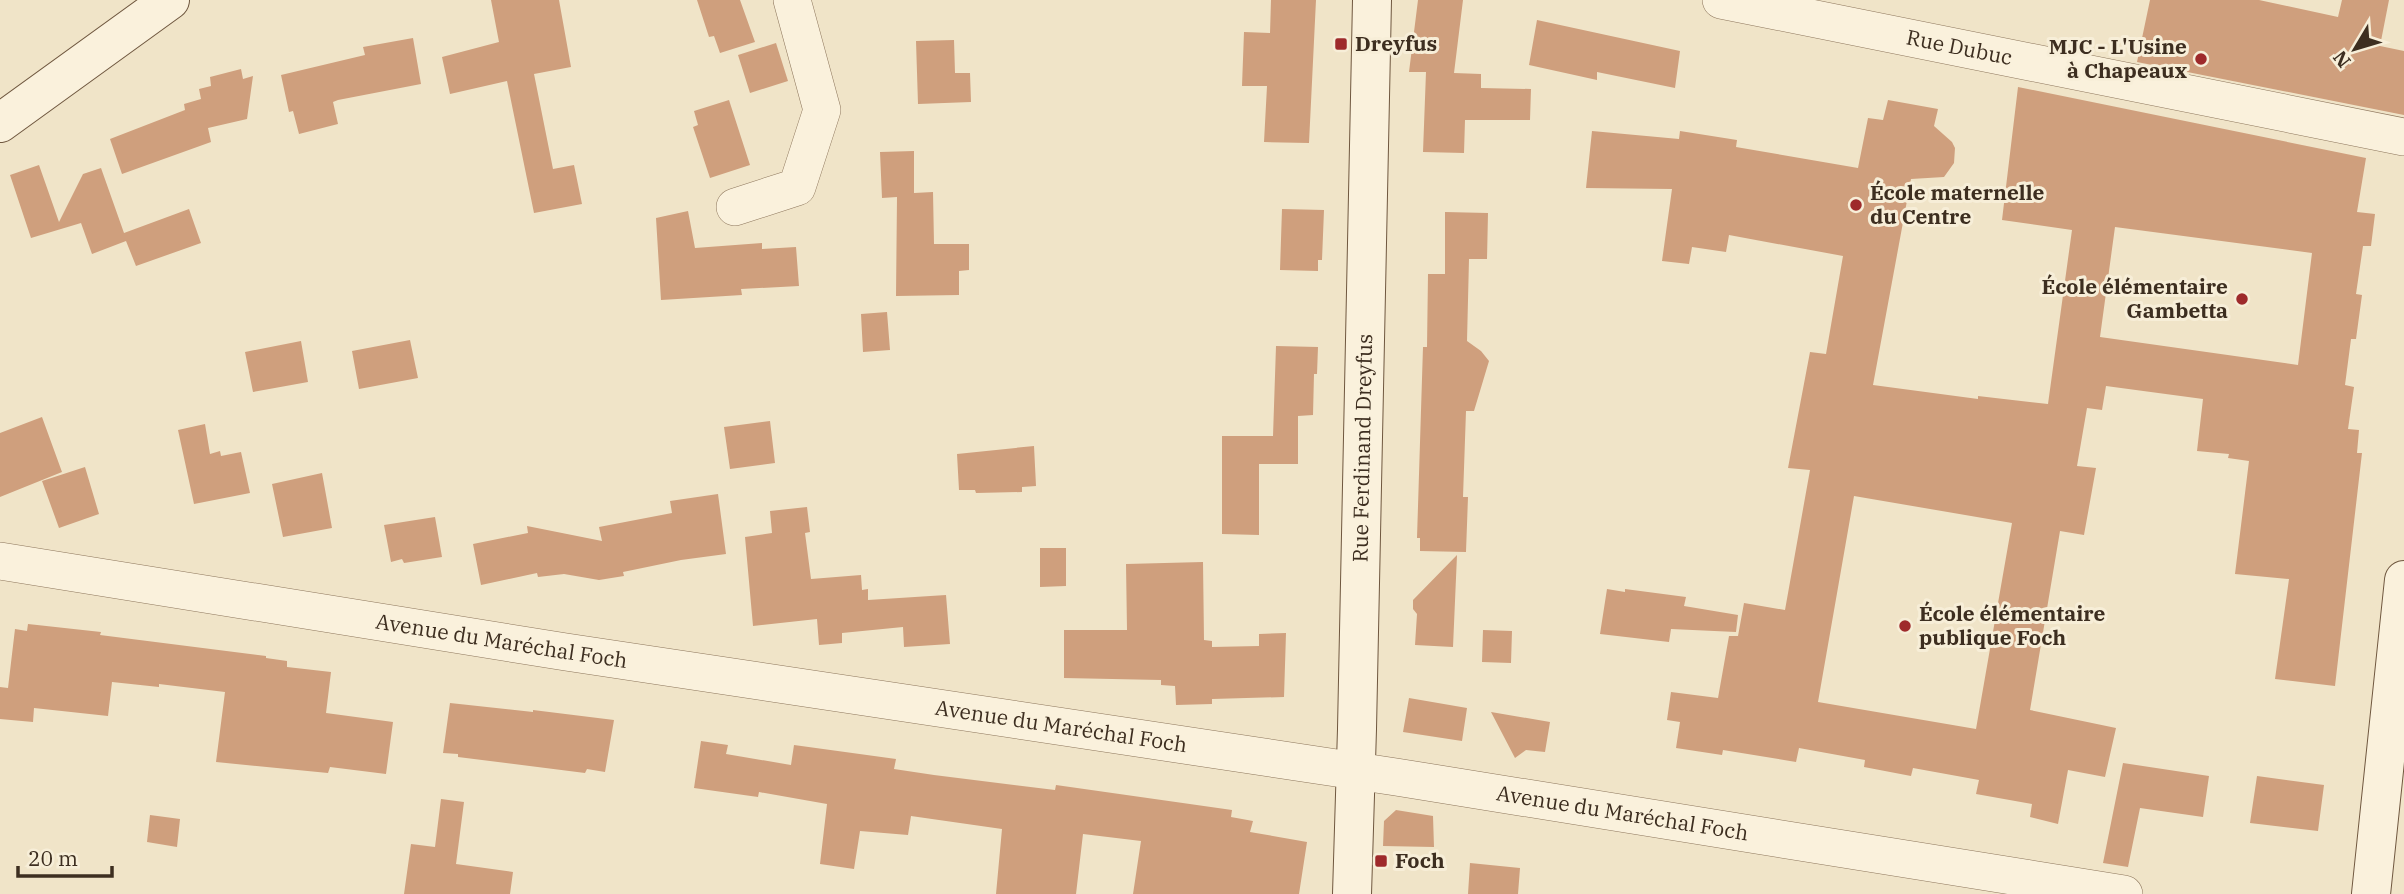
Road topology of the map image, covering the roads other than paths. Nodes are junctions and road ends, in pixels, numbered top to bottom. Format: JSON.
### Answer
{"nodes":[{"id":1,"x":170,"y":0,"type":"edge"},
{"id":2,"x":792,"y":0,"type":"edge"},
{"id":3,"x":1371,"y":0,"type":"edge"},
{"id":4,"x":1721,"y":0,"type":"edge"},
{"id":5,"x":0,"y":123,"type":"edge"},
{"id":6,"x":2404,"y":137,"type":"edge"},
{"id":7,"x":735,"y":207,"type":"dead end"},
{"id":8,"x":0,"y":561,"type":"edge"},
{"id":9,"x":2404,"y":580,"type":"edge"},
{"id":10,"x":1354,"y":772,"type":"junction"},
{"id":11,"x":1352,"y":894,"type":"edge"},
{"id":12,"x":2124,"y":894,"type":"edge"},
{"id":13,"x":2371,"y":894,"type":"edge"}],
"edges":[{"from":1,"to":5,"type":"street"},
{"from":2,"to":7,"type":"street"},
{"from":3,"to":10,"type":"street","name":"Rue Ferdinand Dreyfus"},
{"from":4,"to":6,"type":"street","name":"Rue Dubuc"},
{"from":8,"to":10,"type":"street","name":"Avenue du Maréchal Foch"},
{"from":9,"to":13,"type":"street"},
{"from":10,"to":11,"type":"street","name":"Rue Ferdinand Dreyfus"},
{"from":10,"to":12,"type":"street","name":"Avenue du Maréchal Foch"}]}
